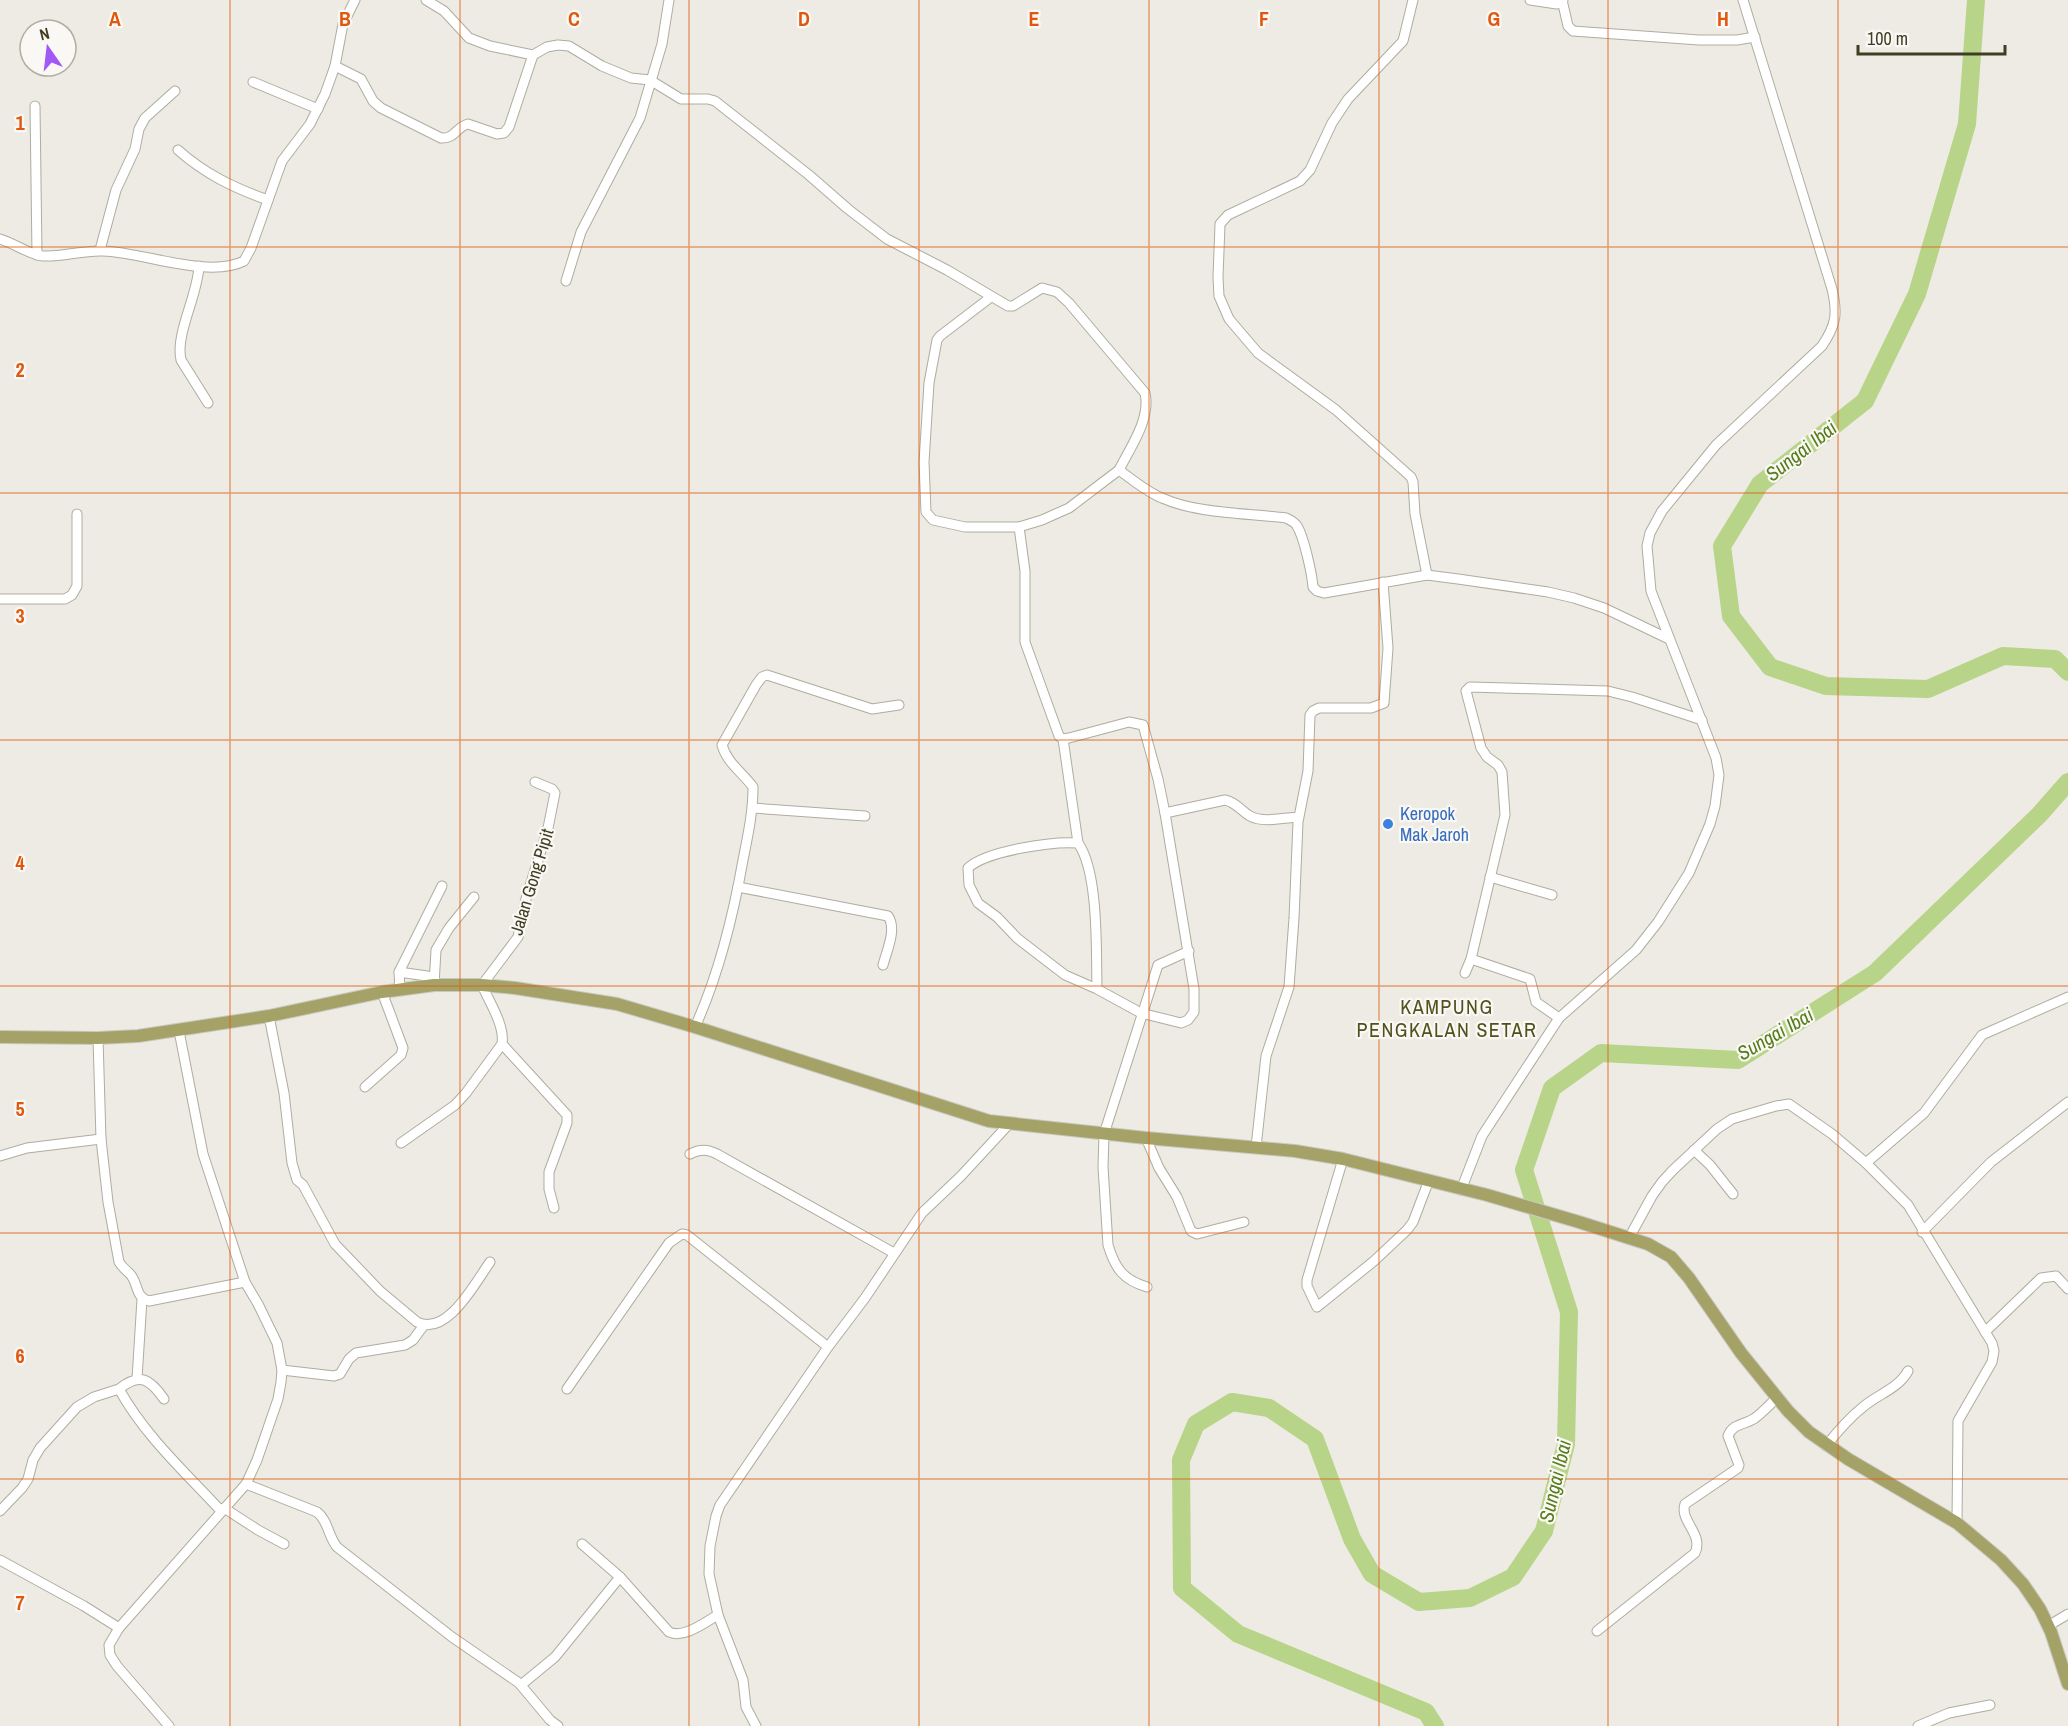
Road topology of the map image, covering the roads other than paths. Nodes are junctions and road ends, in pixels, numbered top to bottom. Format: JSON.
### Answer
{"nodes":[{"id":1,"x":355,"y":0,"type":"edge"},
{"id":2,"x":426,"y":0,"type":"edge"},
{"id":3,"x":669,"y":0,"type":"edge"},
{"id":4,"x":1413,"y":0,"type":"edge"},
{"id":5,"x":1530,"y":0,"type":"edge"},
{"id":6,"x":1562,"y":0,"type":"edge"},
{"id":7,"x":1743,"y":0,"type":"edge"},
{"id":8,"x":1752,"y":38,"type":"junction"},
{"id":9,"x":533,"y":55,"type":"junction"},
{"id":10,"x":335,"y":66,"type":"junction"},
{"id":11,"x":650,"y":80,"type":"junction"},
{"id":12,"x":253,"y":82,"type":"dead end"},
{"id":13,"x":176,"y":92,"type":"dead end"},
{"id":14,"x":35,"y":106,"type":"dead end"},
{"id":15,"x":318,"y":109,"type":"junction"},
{"id":16,"x":178,"y":150,"type":"dead end"},
{"id":17,"x":268,"y":200,"type":"junction"},
{"id":18,"x":0,"y":239,"type":"edge"},
{"id":19,"x":100,"y":250,"type":"junction"},
{"id":20,"x":37,"y":255,"type":"junction"},
{"id":21,"x":199,"y":266,"type":"junction"},
{"id":22,"x":566,"y":281,"type":"dead end"},
{"id":23,"x":991,"y":297,"type":"junction"},
{"id":24,"x":207,"y":403,"type":"dead end"},
{"id":25,"x":1119,"y":470,"type":"junction"},
{"id":26,"x":78,"y":514,"type":"dead end"},
{"id":27,"x":1019,"y":527,"type":"junction"},
{"id":28,"x":1427,"y":575,"type":"junction"},
{"id":29,"x":1383,"y":582,"type":"junction"},
{"id":30,"x":0,"y":599,"type":"edge"},
{"id":31,"x":1669,"y":639,"type":"junction"},
{"id":32,"x":899,"y":705,"type":"dead end"},
{"id":33,"x":1702,"y":720,"type":"junction"},
{"id":34,"x":1063,"y":739,"type":"junction"},
{"id":35,"x":535,"y":782,"type":"dead end"},
{"id":36,"x":753,"y":808,"type":"junction"},
{"id":37,"x":1165,"y":813,"type":"junction"},
{"id":38,"x":865,"y":816,"type":"dead end"},
{"id":39,"x":1298,"y":817,"type":"junction"},
{"id":40,"x":1078,"y":843,"type":"junction"},
{"id":41,"x":1490,"y":877,"type":"junction"},
{"id":42,"x":442,"y":886,"type":"dead end"},
{"id":43,"x":738,"y":887,"type":"junction"},
{"id":44,"x":1552,"y":895,"type":"dead end"},
{"id":45,"x":474,"y":897,"type":"dead end"},
{"id":46,"x":1189,"y":951,"type":"junction"},
{"id":47,"x":1471,"y":959,"type":"junction"},
{"id":48,"x":883,"y":965,"type":"dead end"},
{"id":49,"x":399,"y":972,"type":"junction"},
{"id":50,"x":1465,"y":973,"type":"dead end"},
{"id":51,"x":434,"y":981,"type":"junction"},
{"id":52,"x":482,"y":985,"type":"junction"},
{"id":53,"x":1097,"y":989,"type":"junction"},
{"id":54,"x":400,"y":990,"type":"junction"},
{"id":55,"x":382,"y":992,"type":"junction"},
{"id":56,"x":2068,"y":997,"type":"edge"},
{"id":57,"x":1141,"y":1013,"type":"junction"},
{"id":58,"x":269,"y":1016,"type":"junction"},
{"id":59,"x":1558,"y":1018,"type":"junction"},
{"id":60,"x":694,"y":1027,"type":"junction"},
{"id":61,"x":179,"y":1031,"type":"junction"},
{"id":62,"x":0,"y":1037,"type":"edge"},
{"id":63,"x":98,"y":1038,"type":"junction"},
{"id":64,"x":502,"y":1044,"type":"junction"},
{"id":65,"x":365,"y":1087,"type":"dead end"},
{"id":66,"x":2068,"y":1102,"type":"edge"},
{"id":67,"x":1009,"y":1124,"type":"junction"},
{"id":68,"x":1104,"y":1134,"type":"junction"},
{"id":69,"x":1146,"y":1138,"type":"junction"},
{"id":70,"x":101,"y":1139,"type":"junction"},
{"id":71,"x":401,"y":1143,"type":"dead end"},
{"id":72,"x":1256,"y":1147,"type":"junction"},
{"id":73,"x":1694,"y":1150,"type":"junction"},
{"id":74,"x":690,"y":1154,"type":"dead end"},
{"id":75,"x":0,"y":1156,"type":"edge"},
{"id":76,"x":1343,"y":1160,"type":"junction"},
{"id":77,"x":1866,"y":1163,"type":"junction"},
{"id":78,"x":1429,"y":1180,"type":"junction"},
{"id":79,"x":1461,"y":1190,"type":"junction"},
{"id":80,"x":1733,"y":1194,"type":"dead end"},
{"id":81,"x":554,"y":1208,"type":"dead end"},
{"id":82,"x":1244,"y":1222,"type":"dead end"},
{"id":83,"x":1922,"y":1232,"type":"junction"},
{"id":84,"x":1629,"y":1238,"type":"junction"},
{"id":85,"x":894,"y":1253,"type":"junction"},
{"id":86,"x":490,"y":1262,"type":"dead end"},
{"id":87,"x":245,"y":1282,"type":"junction"},
{"id":88,"x":2066,"y":1283,"type":"edge"},
{"id":89,"x":1147,"y":1287,"type":"dead end"},
{"id":90,"x":142,"y":1299,"type":"junction"},
{"id":91,"x":424,"y":1325,"type":"junction"},
{"id":92,"x":1985,"y":1332,"type":"junction"},
{"id":93,"x":828,"y":1347,"type":"junction"},
{"id":94,"x":282,"y":1370,"type":"junction"},
{"id":95,"x":1908,"y":1371,"type":"dead end"},
{"id":96,"x":137,"y":1379,"type":"junction"},
{"id":97,"x":119,"y":1389,"type":"junction"},
{"id":98,"x":567,"y":1389,"type":"dead end"},
{"id":99,"x":1777,"y":1398,"type":"junction"},
{"id":100,"x":164,"y":1399,"type":"dead end"},
{"id":101,"x":1826,"y":1446,"type":"junction"},
{"id":102,"x":246,"y":1484,"type":"junction"},
{"id":103,"x":223,"y":1510,"type":"junction"},
{"id":104,"x":0,"y":1511,"type":"edge"},
{"id":105,"x":1957,"y":1523,"type":"junction"},
{"id":106,"x":284,"y":1544,"type":"dead end"},
{"id":107,"x":582,"y":1544,"type":"dead end"},
{"id":108,"x":0,"y":1560,"type":"edge"},
{"id":109,"x":620,"y":1577,"type":"junction"},
{"id":110,"x":2068,"y":1614,"type":"edge"},
{"id":111,"x":718,"y":1615,"type":"junction"},
{"id":112,"x":2048,"y":1626,"type":"junction"},
{"id":113,"x":119,"y":1628,"type":"junction"},
{"id":114,"x":1597,"y":1631,"type":"dead end"},
{"id":115,"x":2068,"y":1684,"type":"edge"},
{"id":116,"x":521,"y":1685,"type":"junction"},
{"id":117,"x":1990,"y":1705,"type":"dead end"},
{"id":118,"x":169,"y":1726,"type":"edge"},
{"id":119,"x":558,"y":1726,"type":"edge"},
{"id":120,"x":756,"y":1726,"type":"edge"},
{"id":121,"x":1918,"y":1726,"type":"edge"}],
"edges":[{"from":1,"to":10,"type":"street"},
{"from":2,"to":9,"type":"street"},
{"from":3,"to":11,"type":"street"},
{"from":4,"to":28,"type":"street"},
{"from":5,"to":6,"type":"street"},
{"from":6,"to":8,"type":"street"},
{"from":7,"to":8,"type":"street"},
{"from":8,"to":31,"type":"street"},
{"from":9,"to":10,"type":"street"},
{"from":9,"to":11,"type":"street"},
{"from":10,"to":15,"type":"street"},
{"from":11,"to":22,"type":"street"},
{"from":11,"to":23,"type":"street"},
{"from":12,"to":15,"type":"street"},
{"from":13,"to":19,"type":"street"},
{"from":14,"to":20,"type":"street"},
{"from":15,"to":17,"type":"street"},
{"from":16,"to":17,"type":"street"},
{"from":17,"to":21,"type":"street"},
{"from":18,"to":20,"type":"street"},
{"from":19,"to":20,"type":"street"},
{"from":19,"to":21,"type":"street"},
{"from":21,"to":24,"type":"street"},
{"from":23,"to":25,"type":"street"},
{"from":23,"to":27,"type":"street"},
{"from":25,"to":27,"type":"street"},
{"from":25,"to":29,"type":"street"},
{"from":26,"to":30,"type":"street"},
{"from":27,"to":34,"type":"street"},
{"from":28,"to":29,"type":"street"},
{"from":28,"to":31,"type":"street"},
{"from":29,"to":39,"type":"street"},
{"from":31,"to":33,"type":"street"},
{"from":32,"to":36,"type":"street"},
{"from":33,"to":41,"type":"street"},
{"from":33,"to":59,"type":"street"},
{"from":34,"to":37,"type":"street"},
{"from":34,"to":40,"type":"street"},
{"from":35,"to":52,"type":"street","name":"Jalan Gong Pipit"},
{"from":36,"to":38,"type":"street"},
{"from":36,"to":43,"type":"street"},
{"from":37,"to":39,"type":"street"},
{"from":37,"to":46,"type":"street"},
{"from":39,"to":72,"type":"street"},
{"from":40,"to":53,"type":"street"},
{"from":40,"to":53,"type":"street"},
{"from":41,"to":44,"type":"street"},
{"from":41,"to":47,"type":"street"},
{"from":42,"to":49,"type":"street"},
{"from":43,"to":48,"type":"street"},
{"from":43,"to":60,"type":"street"},
{"from":45,"to":51,"type":"street"},
{"from":46,"to":57,"type":"street"},
{"from":46,"to":57,"type":"street"},
{"from":47,"to":50,"type":"street"},
{"from":47,"to":59,"type":"street"},
{"from":49,"to":51,"type":"street"},
{"from":49,"to":54,"type":"street"},
{"from":51,"to":52,"type":"main road"},
{"from":51,"to":54,"type":"main road"},
{"from":52,"to":60,"type":"main road"},
{"from":52,"to":64,"type":"street"},
{"from":53,"to":57,"type":"street"},
{"from":54,"to":55,"type":"main road"},
{"from":55,"to":58,"type":"main road"},
{"from":55,"to":65,"type":"street"},
{"from":56,"to":77,"type":"street"},
{"from":57,"to":68,"type":"street"},
{"from":58,"to":61,"type":"main road"},
{"from":58,"to":91,"type":"street"},
{"from":59,"to":79,"type":"street"},
{"from":60,"to":67,"type":"main road"},
{"from":61,"to":63,"type":"main road"},
{"from":61,"to":87,"type":"street"},
{"from":62,"to":63,"type":"main road"},
{"from":63,"to":70,"type":"street"},
{"from":64,"to":71,"type":"street"},
{"from":64,"to":81,"type":"street"},
{"from":66,"to":83,"type":"street"},
{"from":67,"to":68,"type":"main road"},
{"from":67,"to":85,"type":"street"},
{"from":68,"to":69,"type":"main road"},
{"from":68,"to":89,"type":"street"},
{"from":69,"to":72,"type":"main road"},
{"from":69,"to":82,"type":"street"},
{"from":70,"to":75,"type":"street"},
{"from":70,"to":90,"type":"street"},
{"from":72,"to":76,"type":"main road"},
{"from":73,"to":77,"type":"street"},
{"from":73,"to":80,"type":"street"},
{"from":73,"to":84,"type":"street"},
{"from":74,"to":85,"type":"street"},
{"from":76,"to":78,"type":"main road"},
{"from":76,"to":78,"type":"street"},
{"from":77,"to":83,"type":"street"},
{"from":78,"to":79,"type":"main road"},
{"from":79,"to":84,"type":"main road"},
{"from":83,"to":92,"type":"street"},
{"from":84,"to":99,"type":"main road"},
{"from":85,"to":93,"type":"street"},
{"from":86,"to":91,"type":"street"},
{"from":87,"to":90,"type":"street"},
{"from":87,"to":94,"type":"street"},
{"from":88,"to":92,"type":"street"},
{"from":90,"to":96,"type":"street"},
{"from":91,"to":94,"type":"street"},
{"from":92,"to":105,"type":"street"},
{"from":93,"to":98,"type":"street"},
{"from":93,"to":111,"type":"street"},
{"from":94,"to":102,"type":"street"},
{"from":95,"to":101,"type":"street"},
{"from":96,"to":97,"type":"street"},
{"from":96,"to":100,"type":"street"},
{"from":97,"to":103,"type":"street"},
{"from":97,"to":104,"type":"street"},
{"from":99,"to":101,"type":"main road"},
{"from":99,"to":114,"type":"street"},
{"from":101,"to":105,"type":"main road"},
{"from":102,"to":103,"type":"street"},
{"from":102,"to":116,"type":"street"},
{"from":103,"to":106,"type":"street"},
{"from":103,"to":113,"type":"street"},
{"from":105,"to":112,"type":"main road"},
{"from":107,"to":109,"type":"street"},
{"from":108,"to":113,"type":"street"},
{"from":109,"to":111,"type":"street"},
{"from":109,"to":116,"type":"street"},
{"from":110,"to":112,"type":"street"},
{"from":111,"to":120,"type":"street"},
{"from":112,"to":115,"type":"main road"},
{"from":113,"to":118,"type":"street"},
{"from":116,"to":119,"type":"street"},
{"from":117,"to":121,"type":"street"}]}
